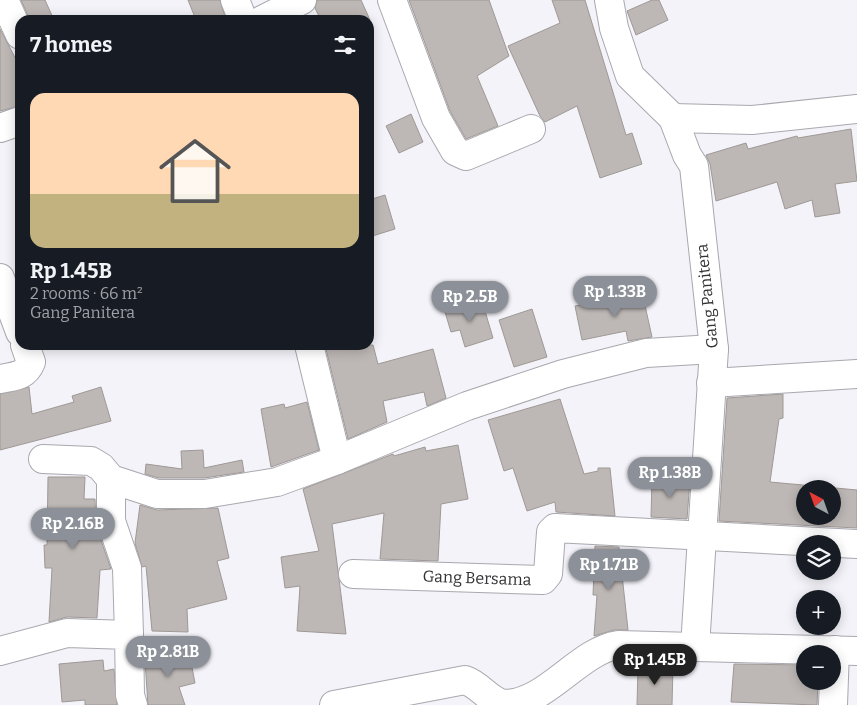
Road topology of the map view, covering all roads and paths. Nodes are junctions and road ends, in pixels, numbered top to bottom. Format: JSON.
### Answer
{"nodes":[{"id":1,"x":4,"y":0,"type":"edge"},
{"id":2,"x":235,"y":0,"type":"edge"},
{"id":3,"x":302,"y":0,"type":"edge"},
{"id":4,"x":392,"y":0,"type":"edge"},
{"id":5,"x":609,"y":0,"type":"edge"},
{"id":6,"x":240,"y":15,"type":"edge"},
{"id":7,"x":272,"y":15,"type":"edge"},
{"id":8,"x":15,"y":24,"type":"edge"},
{"id":9,"x":857,"y":109,"type":"edge"},
{"id":10,"x":673,"y":118,"type":"junction"},
{"id":11,"x":15,"y":123,"type":"edge"},
{"id":12,"x":0,"y":128,"type":"edge"},
{"id":13,"x":531,"y":129,"type":"dead end"},
{"id":14,"x":0,"y":278,"type":"edge"},
{"id":15,"x":15,"y":318,"type":"edge"},
{"id":16,"x":714,"y":349,"type":"junction"},
{"id":17,"x":27,"y":350,"type":"edge"},
{"id":18,"x":310,"y":350,"type":"edge"},
{"id":19,"x":857,"y":374,"type":"edge"},
{"id":20,"x":0,"y":379,"type":"edge"},
{"id":21,"x":711,"y":383,"type":"junction"},
{"id":22,"x":43,"y":459,"type":"dead end"},
{"id":23,"x":337,"y":460,"type":"junction"},
{"id":24,"x":111,"y":479,"type":"junction"},
{"id":25,"x":702,"y":536,"type":"junction"},
{"id":26,"x":857,"y":544,"type":"edge"},
{"id":27,"x":353,"y":574,"type":"dead end"},
{"id":28,"x":129,"y":636,"type":"junction"},
{"id":29,"x":694,"y":647,"type":"junction"},
{"id":30,"x":0,"y":651,"type":"edge"},
{"id":31,"x":846,"y":651,"type":"edge"},
{"id":32,"x":133,"y":705,"type":"edge"},
{"id":33,"x":334,"y":705,"type":"edge"},
{"id":34,"x":833,"y":705,"type":"edge"}],
"edges":[{"from":1,"to":8,"type":"street"},
{"from":2,"to":6,"type":"street"},
{"from":3,"to":7,"type":"street"},
{"from":4,"to":13,"type":"street"},
{"from":5,"to":10,"type":"street","name":"Gang Panitera"},
{"from":9,"to":10,"type":"street"},
{"from":10,"to":16,"type":"street","name":"Gang Panitera"},
{"from":11,"to":12,"type":"street"},
{"from":14,"to":15,"type":"street"},
{"from":16,"to":21,"type":"street","name":"Gang Panitera"},
{"from":16,"to":23,"type":"street"},
{"from":17,"to":20,"type":"street"},
{"from":18,"to":23,"type":"street"},
{"from":19,"to":21,"type":"street"},
{"from":21,"to":25,"type":"street","name":"Gang Panitera"},
{"from":22,"to":24,"type":"street"},
{"from":23,"to":24,"type":"street"},
{"from":24,"to":28,"type":"street"},
{"from":25,"to":26,"type":"street","name":"Gang Bersama"},
{"from":25,"to":27,"type":"street","name":"Gang Bersama"},
{"from":25,"to":29,"type":"street","name":"Gang Panitera"},
{"from":28,"to":30,"type":"street"},
{"from":28,"to":32,"type":"street"},
{"from":29,"to":31,"type":"street"},
{"from":29,"to":33,"type":"street"},
{"from":31,"to":34,"type":"street"}]}
